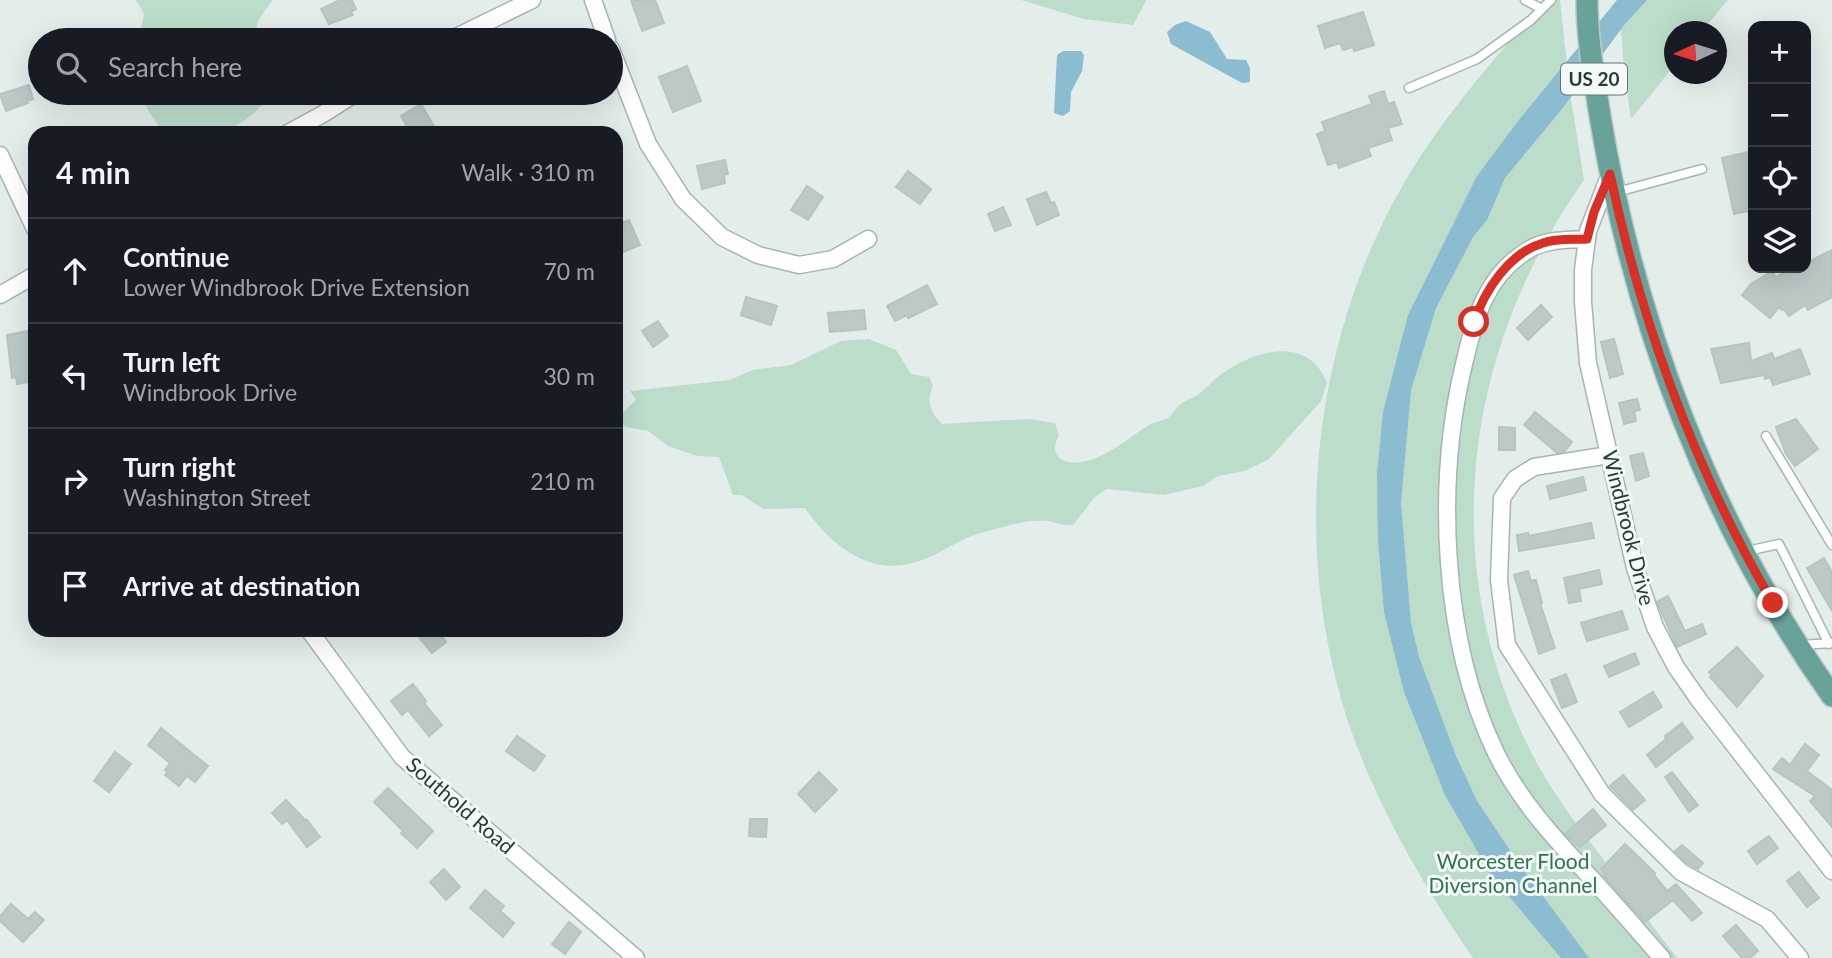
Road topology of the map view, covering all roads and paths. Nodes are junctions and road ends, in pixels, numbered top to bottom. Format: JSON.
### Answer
{"nodes":[{"id":1,"x":532,"y":0,"type":"edge"},
{"id":2,"x":593,"y":0,"type":"edge"},
{"id":3,"x":1525,"y":0,"type":"edge"},
{"id":4,"x":1551,"y":0,"type":"edge"},
{"id":5,"x":1587,"y":4,"type":"edge"},
{"id":6,"x":1542,"y":9,"type":"junction"},
{"id":7,"x":475,"y":28,"type":"edge"},
{"id":8,"x":603,"y":28,"type":"edge"},
{"id":9,"x":623,"y":80,"type":"edge"},
{"id":10,"x":1409,"y":88,"type":"dead end"},
{"id":11,"x":337,"y":105,"type":"edge"},
{"id":12,"x":301,"y":126,"type":"edge"},
{"id":13,"x":0,"y":155,"type":"edge"},
{"id":14,"x":1702,"y":169,"type":"dead end"},
{"id":15,"x":1612,"y":183,"type":"junction"},
{"id":16,"x":28,"y":214,"type":"edge"},
{"id":17,"x":868,"y":239,"type":"dead end"},
{"id":18,"x":1587,"y":239,"type":"junction"},
{"id":19,"x":28,"y":279,"type":"edge"},
{"id":20,"x":0,"y":295,"type":"edge"},
{"id":21,"x":1766,"y":436,"type":"dead end"},
{"id":22,"x":1609,"y":455,"type":"junction"},
{"id":23,"x":1832,"y":545,"type":"edge"},
{"id":24,"x":1744,"y":552,"type":"junction"},
{"id":25,"x":314,"y":637,"type":"edge"},
{"id":26,"x":1831,"y":643,"type":"edge"},
{"id":27,"x":1798,"y":645,"type":"junction"},
{"id":28,"x":1832,"y":695,"type":"edge"},
{"id":29,"x":1832,"y":872,"type":"edge"},
{"id":30,"x":636,"y":958,"type":"edge"},
{"id":31,"x":1662,"y":958,"type":"edge"},
{"id":32,"x":1800,"y":958,"type":"edge"}],
"edges":[{"from":1,"to":7,"type":"street"},
{"from":2,"to":8,"type":"street"},
{"from":3,"to":6,"type":"lane"},
{"from":4,"to":6,"type":"lane"},
{"from":5,"to":15,"type":"main road","number":"US 20"},
{"from":6,"to":10,"type":"lane"},
{"from":9,"to":17,"type":"street"},
{"from":11,"to":12,"type":"street"},
{"from":13,"to":16,"type":"street"},
{"from":14,"to":15,"type":"lane"},
{"from":15,"to":18,"type":"street","name":"Windbrook Drive"},
{"from":15,"to":24,"type":"main road","number":"US 20"},
{"from":18,"to":22,"type":"street","name":"Windbrook Drive"},
{"from":18,"to":31,"type":"street"},
{"from":19,"to":20,"type":"street"},
{"from":21,"to":23,"type":"lane"},
{"from":22,"to":29,"type":"street","name":"Windbrook Drive"},
{"from":22,"to":32,"type":"street"},
{"from":24,"to":26,"type":"lane"},
{"from":24,"to":27,"type":"main road","number":"US 20"},
{"from":25,"to":30,"type":"street","name":"Southold Road"},
{"from":26,"to":27,"type":"lane"},
{"from":27,"to":28,"type":"main road","number":"US 20"}]}
